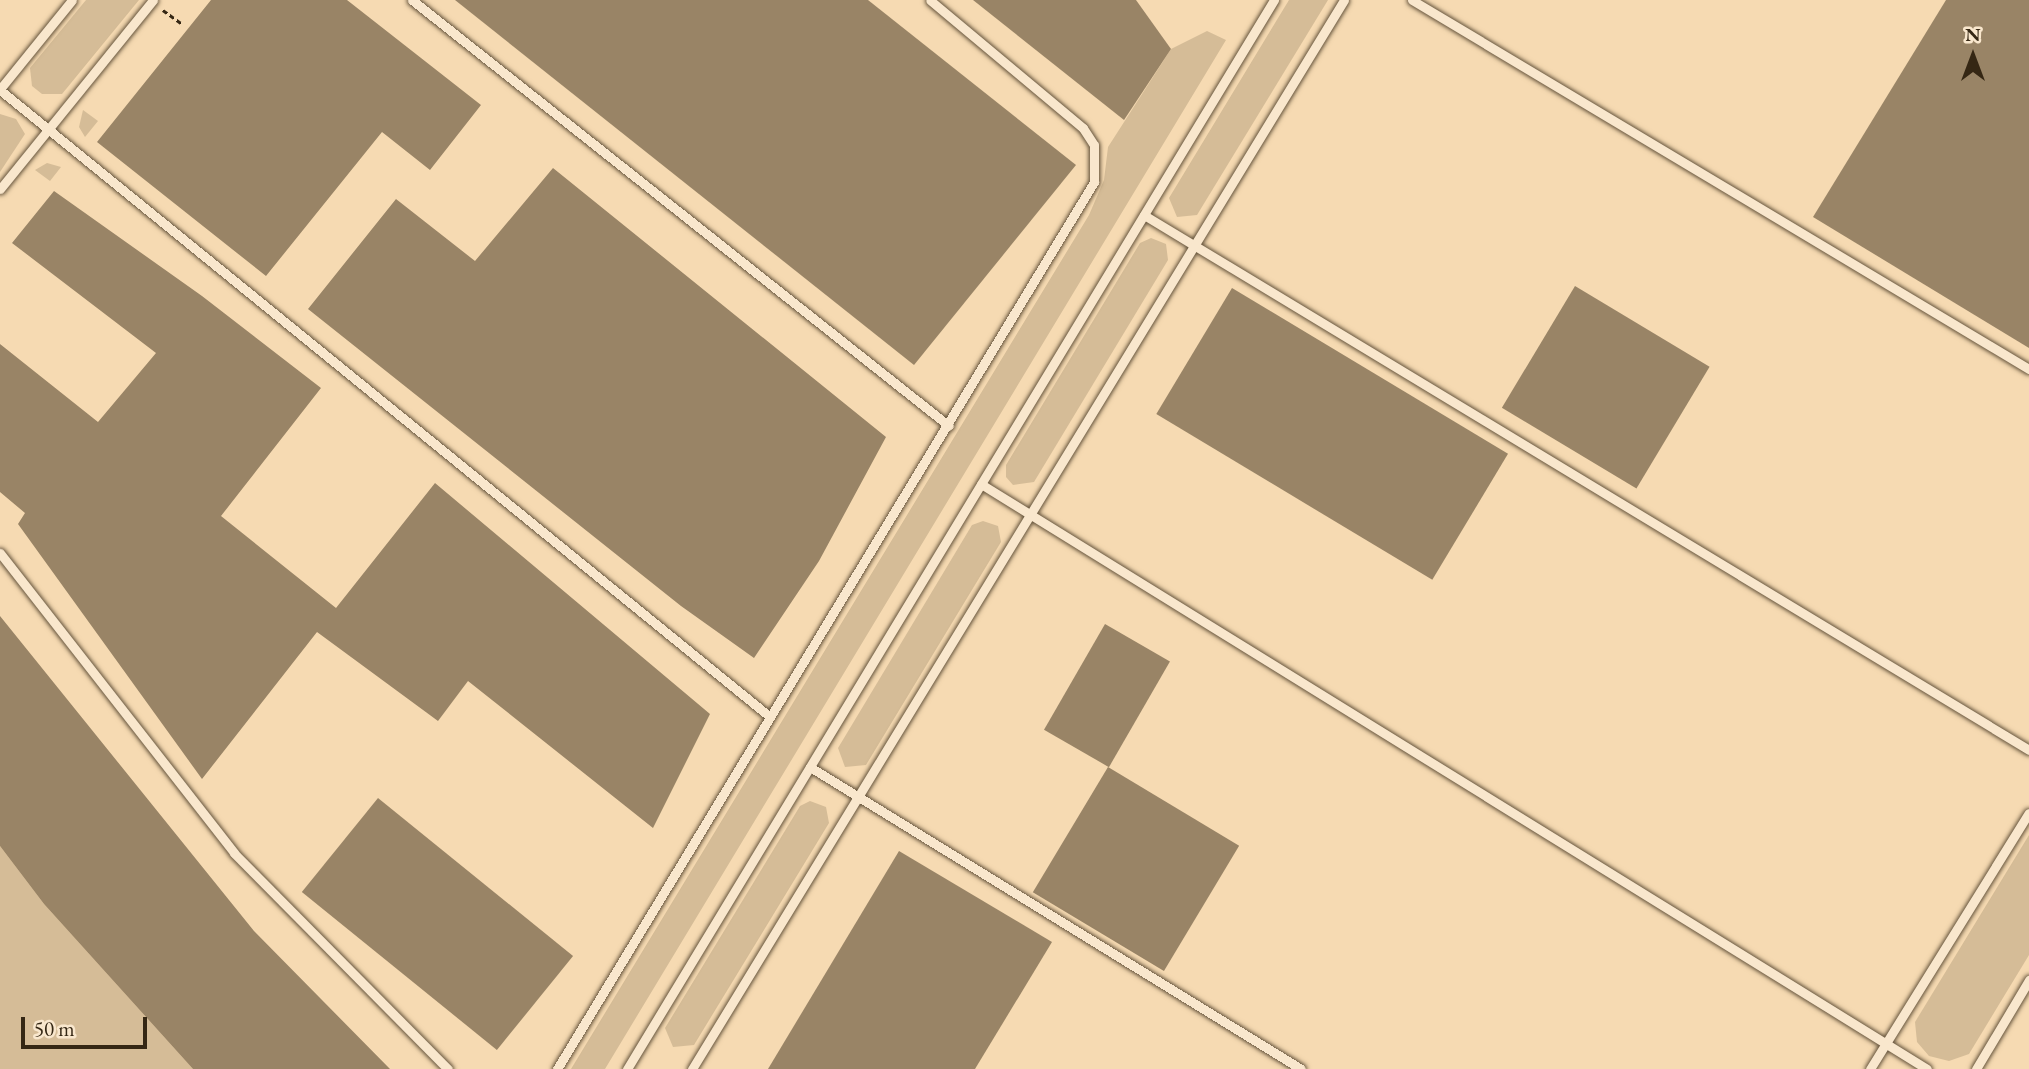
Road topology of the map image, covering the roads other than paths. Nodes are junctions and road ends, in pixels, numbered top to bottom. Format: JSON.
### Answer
{"nodes":[{"id":1,"x":72,"y":0,"type":"edge"},
{"id":2,"x":153,"y":0,"type":"edge"},
{"id":3,"x":412,"y":0,"type":"edge"},
{"id":4,"x":930,"y":0,"type":"edge"},
{"id":5,"x":1274,"y":0,"type":"edge"},
{"id":6,"x":1344,"y":0,"type":"edge"},
{"id":7,"x":1412,"y":0,"type":"edge"},
{"id":8,"x":0,"y":90,"type":"edge"},
{"id":9,"x":48,"y":129,"type":"junction"},
{"id":10,"x":0,"y":189,"type":"edge"},
{"id":11,"x":1144,"y":215,"type":"junction"},
{"id":12,"x":1195,"y":243,"type":"junction"},
{"id":13,"x":2029,"y":369,"type":"edge"},
{"id":14,"x":949,"y":426,"type":"junction"},
{"id":15,"x":981,"y":484,"type":"junction"},
{"id":16,"x":1031,"y":512,"type":"junction"},
{"id":17,"x":0,"y":553,"type":"edge"},
{"id":18,"x":769,"y":716,"type":"junction"},
{"id":19,"x":2029,"y":750,"type":"edge"},
{"id":20,"x":810,"y":767,"type":"junction"},
{"id":21,"x":857,"y":798,"type":"junction"},
{"id":22,"x":2029,"y":813,"type":"edge"},
{"id":23,"x":2029,"y":981,"type":"edge"},
{"id":24,"x":1885,"y":1044,"type":"junction"},
{"id":25,"x":448,"y":1069,"type":"edge"},
{"id":26,"x":557,"y":1069,"type":"edge"},
{"id":27,"x":627,"y":1069,"type":"edge"},
{"id":28,"x":692,"y":1069,"type":"edge"},
{"id":29,"x":1301,"y":1069,"type":"edge"},
{"id":30,"x":1870,"y":1069,"type":"edge"},
{"id":31,"x":1927,"y":1069,"type":"edge"},
{"id":32,"x":1976,"y":1069,"type":"edge"}],
"edges":[{"from":1,"to":8,"type":"lane"},
{"from":2,"to":9,"type":"lane"},
{"from":3,"to":14,"type":"lane"},
{"from":4,"to":14,"type":"lane"},
{"from":5,"to":11,"type":"lane"},
{"from":6,"to":12,"type":"lane"},
{"from":7,"to":13,"type":"lane"},
{"from":8,"to":9,"type":"lane"},
{"from":9,"to":10,"type":"lane"},
{"from":9,"to":18,"type":"lane"},
{"from":11,"to":12,"type":"lane"},
{"from":11,"to":15,"type":"lane"},
{"from":12,"to":16,"type":"lane"},
{"from":12,"to":19,"type":"lane"},
{"from":14,"to":18,"type":"lane"},
{"from":15,"to":16,"type":"lane"},
{"from":15,"to":20,"type":"lane"},
{"from":16,"to":21,"type":"lane"},
{"from":16,"to":24,"type":"lane"},
{"from":17,"to":25,"type":"lane"},
{"from":18,"to":26,"type":"lane"},
{"from":20,"to":21,"type":"lane"},
{"from":20,"to":27,"type":"lane"},
{"from":21,"to":28,"type":"lane"},
{"from":21,"to":29,"type":"lane"},
{"from":22,"to":24,"type":"lane"},
{"from":23,"to":32,"type":"lane"},
{"from":24,"to":30,"type":"lane"},
{"from":24,"to":31,"type":"lane"}]}
